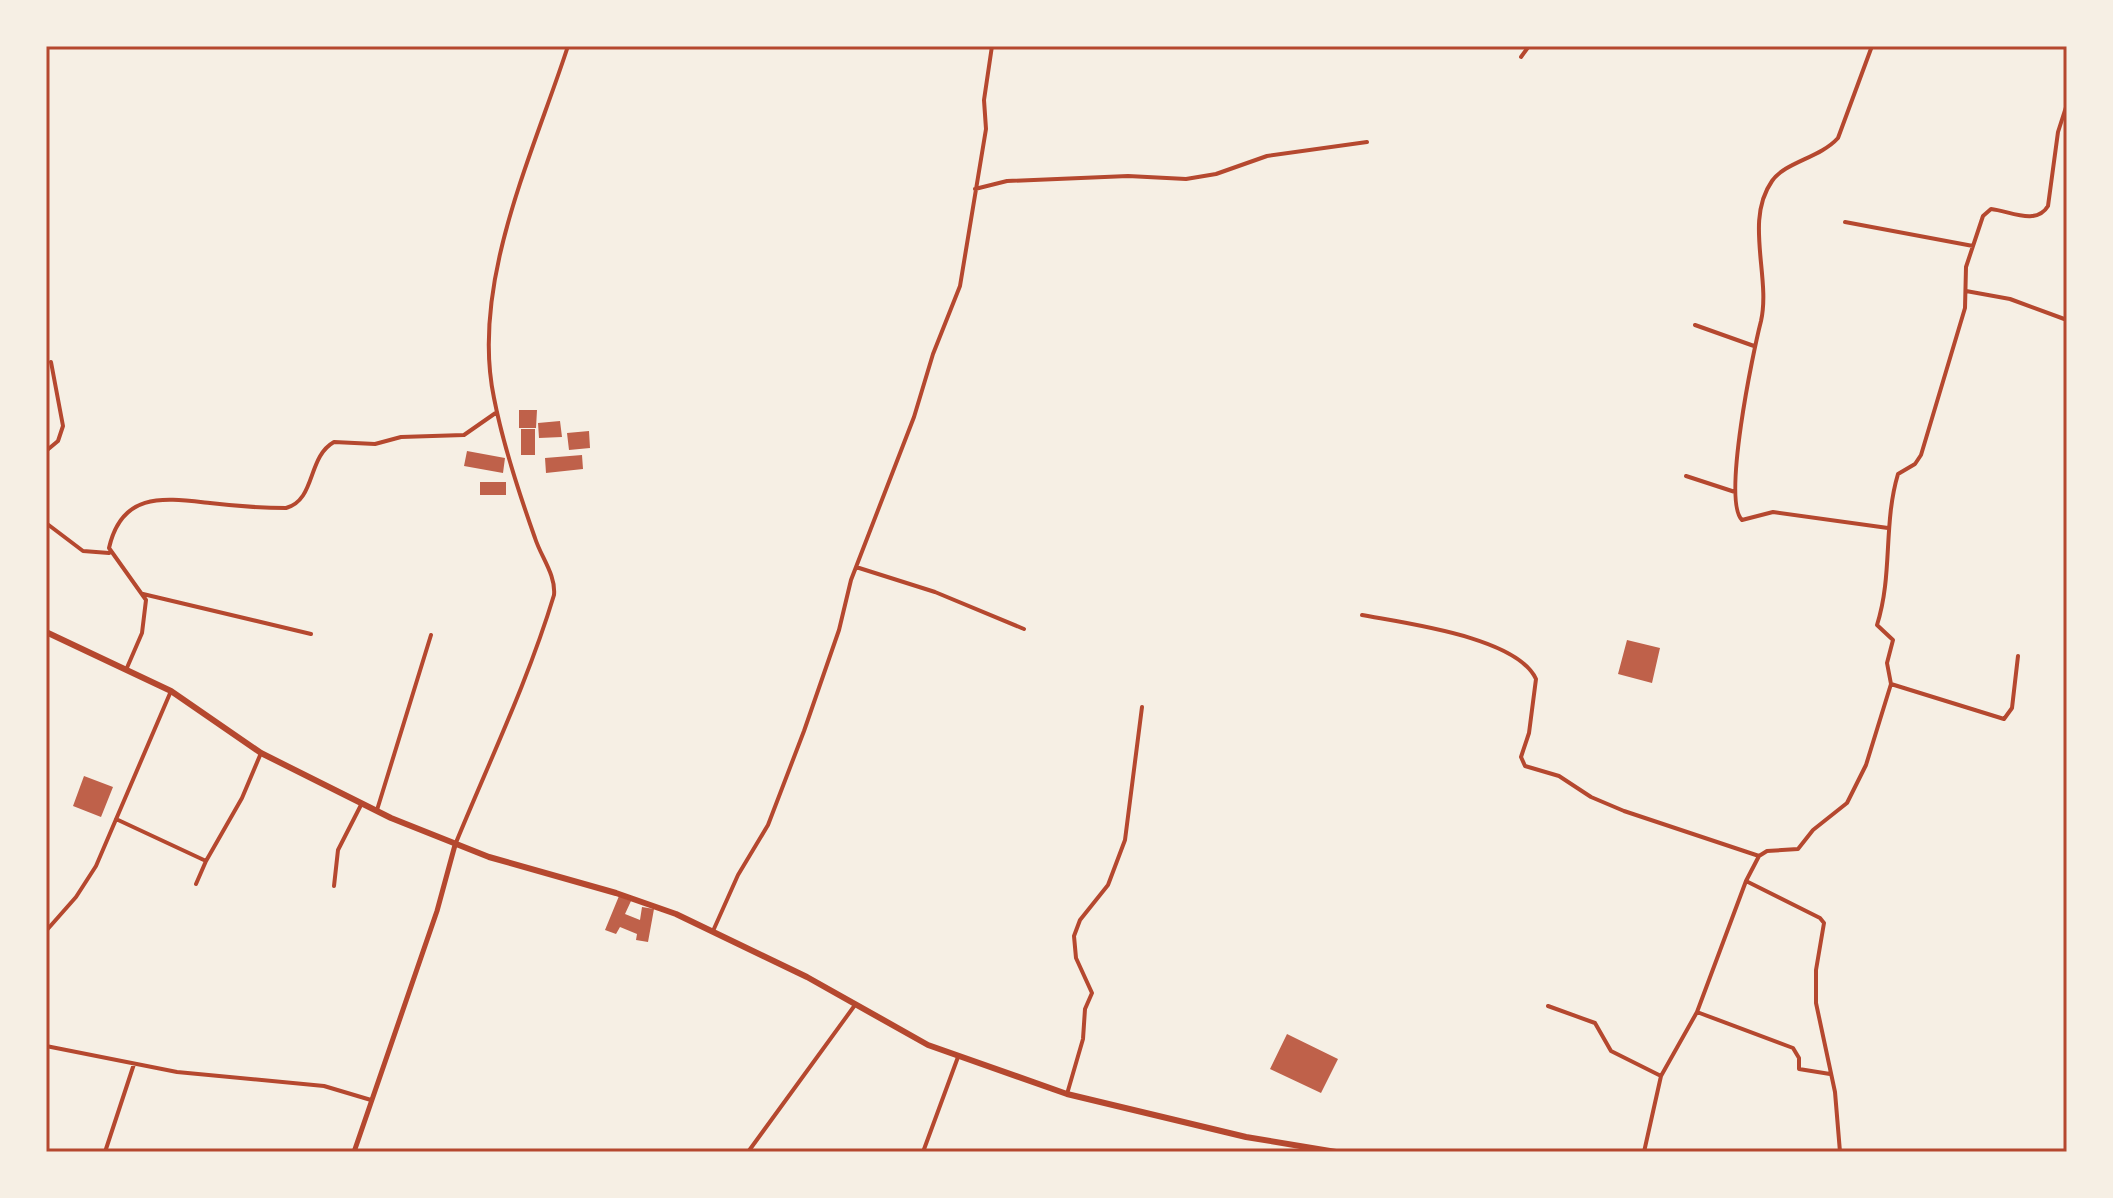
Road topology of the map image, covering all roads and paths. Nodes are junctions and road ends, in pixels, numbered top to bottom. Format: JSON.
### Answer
{"nodes":[{"id":1,"x":568,"y":46,"type":"edge"},
{"id":2,"x":992,"y":46,"type":"edge"},
{"id":3,"x":1529,"y":46,"type":"edge"},
{"id":4,"x":1872,"y":46,"type":"edge"},
{"id":5,"x":1521,"y":57,"type":"dead end"},
{"id":6,"x":2067,"y":104,"type":"edge"},
{"id":7,"x":1367,"y":142,"type":"dead end"},
{"id":8,"x":975,"y":189,"type":"junction"},
{"id":9,"x":1845,"y":222,"type":"dead end"},
{"id":10,"x":1973,"y":246,"type":"junction"},
{"id":11,"x":1966,"y":291,"type":"junction"},
{"id":12,"x":2067,"y":320,"type":"edge"},
{"id":13,"x":1695,"y":325,"type":"dead end"},
{"id":14,"x":1754,"y":346,"type":"junction"},
{"id":15,"x":51,"y":362,"type":"dead end"},
{"id":16,"x":497,"y":412,"type":"junction"},
{"id":17,"x":46,"y":451,"type":"edge"},
{"id":18,"x":1686,"y":476,"type":"dead end"},
{"id":19,"x":1735,"y":492,"type":"junction"},
{"id":20,"x":46,"y":523,"type":"edge"},
{"id":21,"x":1888,"y":528,"type":"junction"},
{"id":22,"x":109,"y":553,"type":"junction"},
{"id":23,"x":856,"y":567,"type":"junction"},
{"id":24,"x":143,"y":594,"type":"junction"},
{"id":25,"x":1362,"y":615,"type":"dead end"},
{"id":26,"x":1024,"y":629,"type":"dead end"},
{"id":27,"x":46,"y":632,"type":"edge"},
{"id":28,"x":311,"y":634,"type":"dead end"},
{"id":29,"x":431,"y":635,"type":"dead end"},
{"id":30,"x":2018,"y":656,"type":"dead end"},
{"id":31,"x":126,"y":670,"type":"junction"},
{"id":32,"x":1891,"y":684,"type":"junction"},
{"id":33,"x":171,"y":691,"type":"junction"},
{"id":34,"x":1142,"y":707,"type":"dead end"},
{"id":35,"x":261,"y":753,"type":"junction"},
{"id":36,"x":362,"y":803,"type":"junction"},
{"id":37,"x":377,"y":810,"type":"junction"},
{"id":38,"x":116,"y":819,"type":"junction"},
{"id":39,"x":455,"y":845,"type":"junction"},
{"id":40,"x":1759,"y":856,"type":"junction"},
{"id":41,"x":206,"y":861,"type":"junction"},
{"id":42,"x":1746,"y":881,"type":"junction"},
{"id":43,"x":196,"y":884,"type":"dead end"},
{"id":44,"x":334,"y":886,"type":"dead end"},
{"id":45,"x":46,"y":931,"type":"edge"},
{"id":46,"x":713,"y":931,"type":"junction"},
{"id":47,"x":856,"y":1003,"type":"junction"},
{"id":48,"x":1548,"y":1006,"type":"dead end"},
{"id":49,"x":1697,"y":1012,"type":"junction"},
{"id":50,"x":46,"y":1046,"type":"edge"},
{"id":51,"x":958,"y":1057,"type":"junction"},
{"id":52,"x":134,"y":1064,"type":"junction"},
{"id":53,"x":1831,"y":1074,"type":"junction"},
{"id":54,"x":1661,"y":1076,"type":"junction"},
{"id":55,"x":1067,"y":1094,"type":"junction"},
{"id":56,"x":371,"y":1100,"type":"junction"},
{"id":57,"x":1278,"y":1143,"type":"junction"},
{"id":58,"x":105,"y":1152,"type":"edge"},
{"id":59,"x":354,"y":1152,"type":"edge"},
{"id":60,"x":748,"y":1152,"type":"edge"},
{"id":61,"x":923,"y":1152,"type":"edge"},
{"id":62,"x":1277,"y":1152,"type":"edge"},
{"id":63,"x":1336,"y":1152,"type":"edge"},
{"id":64,"x":1644,"y":1152,"type":"edge"},
{"id":65,"x":1840,"y":1152,"type":"edge"}],
"edges":[{"from":1,"to":16,"type":"street"},
{"from":2,"to":8,"type":"street"},
{"from":3,"to":5,"type":"street"},
{"from":4,"to":14,"type":"street"},
{"from":6,"to":10,"type":"street"},
{"from":7,"to":8,"type":"street"},
{"from":8,"to":23,"type":"street"},
{"from":9,"to":10,"type":"street"},
{"from":10,"to":11,"type":"street"},
{"from":11,"to":12,"type":"street"},
{"from":11,"to":21,"type":"street"},
{"from":13,"to":14,"type":"street"},
{"from":14,"to":19,"type":"street"},
{"from":15,"to":17,"type":"street"},
{"from":16,"to":22,"type":"street"},
{"from":16,"to":39,"type":"street"},
{"from":18,"to":19,"type":"street"},
{"from":19,"to":21,"type":"street"},
{"from":20,"to":22,"type":"street"},
{"from":21,"to":32,"type":"street"},
{"from":22,"to":24,"type":"street"},
{"from":23,"to":26,"type":"street"},
{"from":23,"to":46,"type":"street"},
{"from":24,"to":28,"type":"street"},
{"from":24,"to":31,"type":"street"},
{"from":25,"to":40,"type":"street"},
{"from":27,"to":31,"type":"main road"},
{"from":29,"to":37,"type":"street"},
{"from":30,"to":32,"type":"street"},
{"from":31,"to":33,"type":"main road"},
{"from":32,"to":40,"type":"street"},
{"from":33,"to":35,"type":"main road"},
{"from":33,"to":38,"type":"street"},
{"from":34,"to":55,"type":"street"},
{"from":35,"to":36,"type":"main road"},
{"from":35,"to":41,"type":"street"},
{"from":36,"to":37,"type":"main road"},
{"from":36,"to":44,"type":"street"},
{"from":37,"to":39,"type":"main road"},
{"from":38,"to":41,"type":"street"},
{"from":38,"to":45,"type":"street"},
{"from":39,"to":46,"type":"main road"},
{"from":39,"to":56,"type":"street"},
{"from":40,"to":42,"type":"street"},
{"from":41,"to":43,"type":"street"},
{"from":42,"to":49,"type":"street"},
{"from":42,"to":53,"type":"street"},
{"from":46,"to":47,"type":"main road"},
{"from":47,"to":51,"type":"main road"},
{"from":47,"to":60,"type":"street"},
{"from":48,"to":54,"type":"street"},
{"from":49,"to":53,"type":"street"},
{"from":49,"to":54,"type":"street"},
{"from":50,"to":52,"type":"street"},
{"from":51,"to":55,"type":"main road"},
{"from":51,"to":61,"type":"street"},
{"from":52,"to":56,"type":"street"},
{"from":52,"to":58,"type":"street"},
{"from":53,"to":65,"type":"street"},
{"from":54,"to":64,"type":"street"},
{"from":55,"to":57,"type":"main road"},
{"from":56,"to":59,"type":"street"},
{"from":57,"to":62,"type":"street"},
{"from":57,"to":63,"type":"main road"}]}
